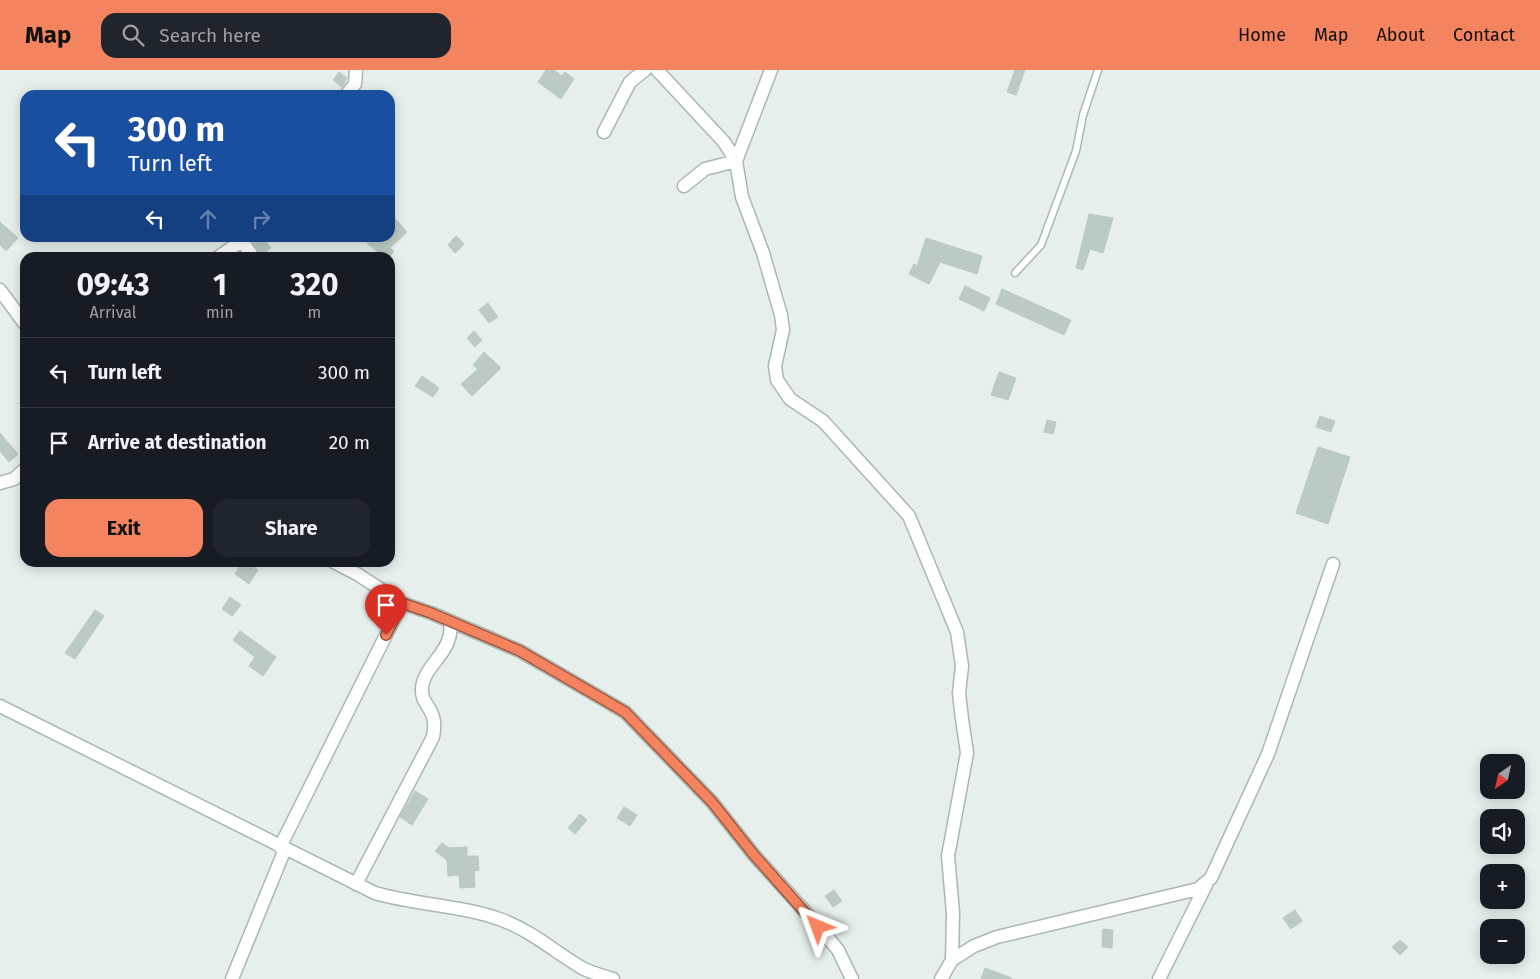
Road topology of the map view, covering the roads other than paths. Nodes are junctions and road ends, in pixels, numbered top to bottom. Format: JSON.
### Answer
{"nodes":[{"id":1,"x":356,"y":70,"type":"edge"},
{"id":2,"x":645,"y":70,"type":"edge"},
{"id":3,"x":657,"y":70,"type":"edge"},
{"id":4,"x":770,"y":70,"type":"edge"},
{"id":5,"x":1098,"y":70,"type":"edge"},
{"id":6,"x":350,"y":90,"type":"edge"},
{"id":7,"x":604,"y":132,"type":"dead end"},
{"id":8,"x":736,"y":160,"type":"junction"},
{"id":9,"x":684,"y":186,"type":"dead end"},
{"id":10,"x":240,"y":242,"type":"edge"},
{"id":11,"x":226,"y":252,"type":"edge"},
{"id":12,"x":1015,"y":273,"type":"dead end"},
{"id":13,"x":0,"y":290,"type":"edge"},
{"id":14,"x":20,"y":317,"type":"edge"},
{"id":15,"x":20,"y":474,"type":"edge"},
{"id":16,"x":0,"y":483,"type":"edge"},
{"id":17,"x":1333,"y":564,"type":"dead end"},
{"id":18,"x":344,"y":567,"type":"edge"},
{"id":19,"x":402,"y":603,"type":"junction"},
{"id":20,"x":451,"y":622,"type":"junction"},
{"id":21,"x":0,"y":706,"type":"edge"},
{"id":22,"x":282,"y":848,"type":"junction"},
{"id":23,"x":356,"y":884,"type":"junction"},
{"id":24,"x":1206,"y":884,"type":"junction"},
{"id":25,"x":952,"y":960,"type":"junction"},
{"id":26,"x":232,"y":979,"type":"edge"},
{"id":27,"x":612,"y":979,"type":"edge"},
{"id":28,"x":852,"y":979,"type":"edge"},
{"id":29,"x":940,"y":979,"type":"edge"},
{"id":30,"x":1159,"y":979,"type":"edge"}],
"edges":[{"from":1,"to":6,"type":"street"},
{"from":2,"to":7,"type":"street"},
{"from":3,"to":8,"type":"street"},
{"from":4,"to":8,"type":"street"},
{"from":5,"to":12,"type":"lane"},
{"from":8,"to":9,"type":"street"},
{"from":8,"to":25,"type":"street"},
{"from":10,"to":11,"type":"street"},
{"from":13,"to":14,"type":"street"},
{"from":15,"to":16,"type":"street"},
{"from":17,"to":24,"type":"street"},
{"from":18,"to":19,"type":"street"},
{"from":19,"to":20,"type":"street"},
{"from":19,"to":22,"type":"street"},
{"from":20,"to":23,"type":"street"},
{"from":20,"to":28,"type":"street"},
{"from":21,"to":22,"type":"street"},
{"from":22,"to":23,"type":"street"},
{"from":22,"to":26,"type":"street"},
{"from":23,"to":27,"type":"street"},
{"from":24,"to":25,"type":"street"},
{"from":24,"to":30,"type":"street"},
{"from":25,"to":29,"type":"street"}]}
